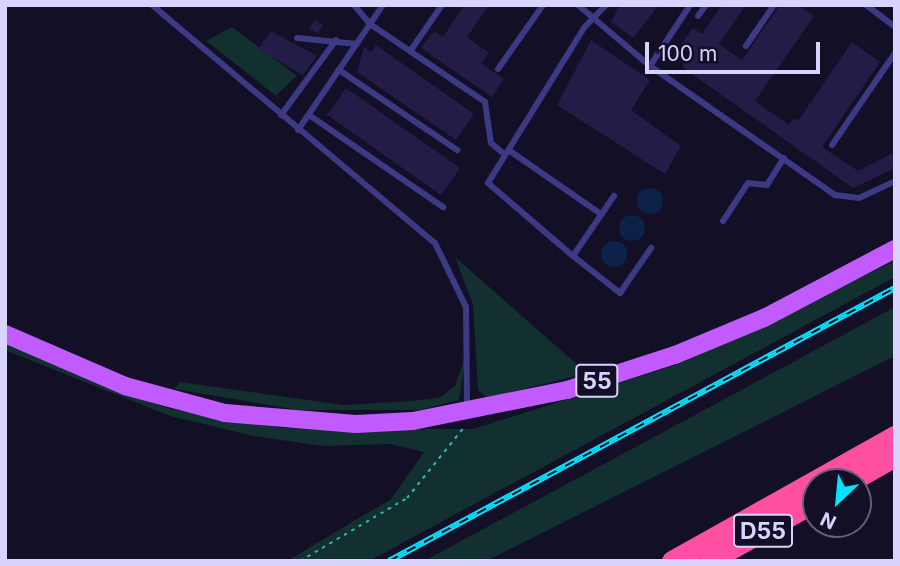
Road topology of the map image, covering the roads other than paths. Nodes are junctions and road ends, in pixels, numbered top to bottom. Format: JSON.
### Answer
{"nodes":[{"id":1,"x":152,"y":5,"type":"edge"},
{"id":2,"x":354,"y":5,"type":"edge"},
{"id":3,"x":383,"y":5,"type":"edge"},
{"id":4,"x":442,"y":5,"type":"edge"},
{"id":5,"x":543,"y":5,"type":"edge"},
{"id":6,"x":578,"y":5,"type":"edge"},
{"id":7,"x":606,"y":5,"type":"edge"},
{"id":8,"x":690,"y":5,"type":"edge"},
{"id":9,"x":706,"y":5,"type":"edge"},
{"id":10,"x":774,"y":5,"type":"edge"},
{"id":11,"x":866,"y":5,"type":"edge"},
{"id":12,"x":698,"y":16,"type":"dead end"},
{"id":13,"x":597,"y":19,"type":"junction"},
{"id":14,"x":370,"y":24,"type":"junction"},
{"id":15,"x":895,"y":27,"type":"edge"},
{"id":16,"x":297,"y":38,"type":"dead end"},
{"id":17,"x":335,"y":40,"type":"junction"},
{"id":18,"x":357,"y":44,"type":"junction"},
{"id":19,"x":746,"y":46,"type":"dead end"},
{"id":20,"x":411,"y":50,"type":"junction"},
{"id":21,"x":895,"y":53,"type":"edge"},
{"id":22,"x":650,"y":66,"type":"junction"},
{"id":23,"x":340,"y":69,"type":"junction"},
{"id":24,"x":498,"y":69,"type":"dead end"},
{"id":25,"x":309,"y":115,"type":"junction"},
{"id":26,"x":281,"y":116,"type":"junction"},
{"id":27,"x":298,"y":130,"type":"junction"},
{"id":28,"x":832,"y":145,"type":"dead end"},
{"id":29,"x":457,"y":150,"type":"dead end"},
{"id":30,"x":506,"y":152,"type":"junction"},
{"id":31,"x":784,"y":158,"type":"junction"},
{"id":32,"x":895,"y":181,"type":"edge"},
{"id":33,"x":614,"y":196,"type":"dead end"},
{"id":34,"x":443,"y":207,"type":"dead end"},
{"id":35,"x":601,"y":214,"type":"junction"},
{"id":36,"x":723,"y":220,"type":"dead end"},
{"id":37,"x":650,"y":248,"type":"dead end"},
{"id":38,"x":895,"y":249,"type":"edge"},
{"id":39,"x":573,"y":256,"type":"junction"},
{"id":40,"x":5,"y":334,"type":"edge"},
{"id":41,"x":468,"y":412,"type":"junction"},
{"id":42,"x":895,"y":436,"type":"edge"},
{"id":43,"x":895,"y":456,"type":"edge"},
{"id":44,"x":872,"y":469,"type":"edge"},
{"id":45,"x":802,"y":509,"type":"edge"},
{"id":46,"x":672,"y":561,"type":"edge"},
{"id":47,"x":709,"y":561,"type":"edge"}],
"edges":[{"from":1,"to":26,"type":"lane"},
{"from":2,"to":14,"type":"lane"},
{"from":3,"to":14,"type":"lane"},
{"from":4,"to":20,"type":"lane"},
{"from":5,"to":24,"type":"lane"},
{"from":6,"to":13,"type":"lane"},
{"from":7,"to":13,"type":"lane"},
{"from":8,"to":22,"type":"lane"},
{"from":9,"to":12,"type":"lane"},
{"from":10,"to":19,"type":"lane"},
{"from":11,"to":15,"type":"lane"},
{"from":13,"to":22,"type":"lane"},
{"from":13,"to":30,"type":"lane"},
{"from":14,"to":18,"type":"lane"},
{"from":14,"to":20,"type":"lane"},
{"from":16,"to":17,"type":"lane"},
{"from":17,"to":18,"type":"lane"},
{"from":17,"to":26,"type":"lane"},
{"from":18,"to":23,"type":"lane"},
{"from":20,"to":30,"type":"lane"},
{"from":21,"to":28,"type":"lane"},
{"from":22,"to":31,"type":"lane"},
{"from":23,"to":25,"type":"lane"},
{"from":23,"to":29,"type":"lane"},
{"from":25,"to":27,"type":"lane"},
{"from":25,"to":34,"type":"lane"},
{"from":26,"to":27,"type":"lane"},
{"from":27,"to":41,"type":"lane"},
{"from":30,"to":35,"type":"lane"},
{"from":30,"to":39,"type":"lane"},
{"from":31,"to":32,"type":"lane"},
{"from":31,"to":36,"type":"lane"},
{"from":33,"to":35,"type":"lane"},
{"from":35,"to":39,"type":"lane"},
{"from":37,"to":39,"type":"lane"},
{"from":38,"to":41,"type":"main road","number":"55"},
{"from":40,"to":41,"type":"main road","number":"55"},
{"from":42,"to":46,"type":"highway","number":"D55"},
{"from":43,"to":44,"type":"highway"},
{"from":45,"to":47,"type":"highway","number":"D55"}]}
